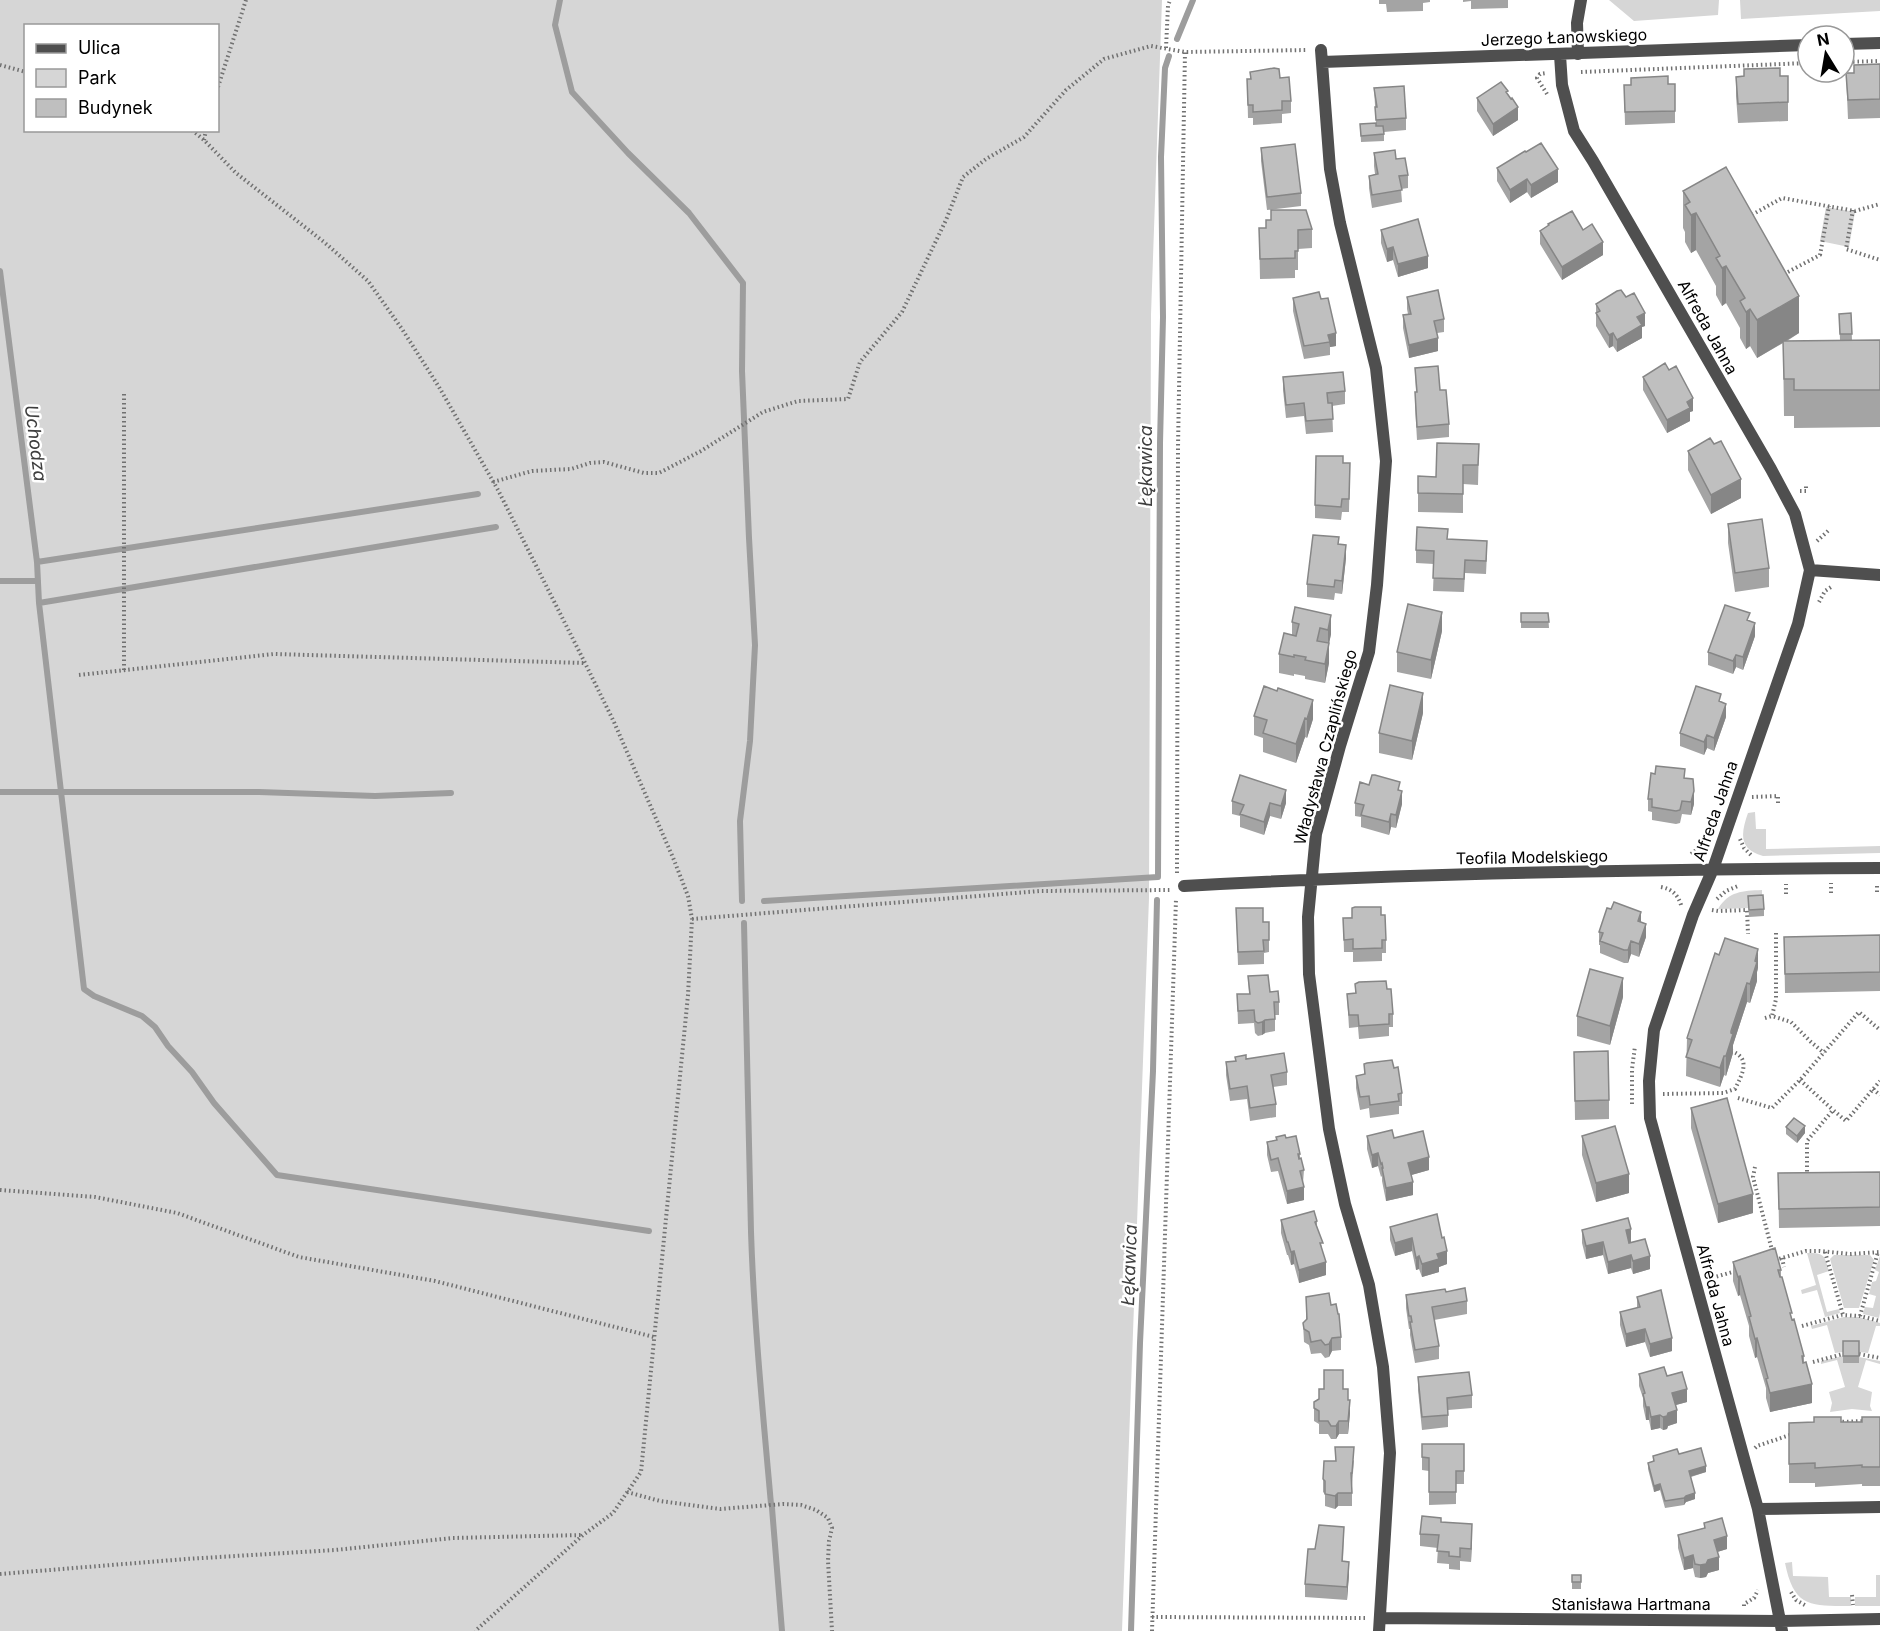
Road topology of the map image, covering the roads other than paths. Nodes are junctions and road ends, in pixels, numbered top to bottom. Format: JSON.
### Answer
{"nodes":[{"id":1,"x":1581,"y":0,"type":"edge"},
{"id":2,"x":1880,"y":43,"type":"edge"},
{"id":3,"x":1856,"y":44,"type":"edge"},
{"id":4,"x":1796,"y":45,"type":"edge"},
{"id":5,"x":1578,"y":54,"type":"junction"},
{"id":6,"x":1560,"y":55,"type":"junction"},
{"id":7,"x":1321,"y":56,"type":"joint"},
{"id":8,"x":1810,"y":570,"type":"junction"},
{"id":9,"x":1880,"y":575,"type":"edge"},
{"id":10,"x":1880,"y":868,"type":"edge"},
{"id":11,"x":1713,"y":869,"type":"junction"},
{"id":12,"x":1310,"y":879,"type":"junction"},
{"id":13,"x":1180,"y":882,"type":"road end"},
{"id":14,"x":1880,"y":1507,"type":"edge"},
{"id":15,"x":1758,"y":1509,"type":"junction"},
{"id":16,"x":1880,"y":1619,"type":"edge"},
{"id":17,"x":1376,"y":1625,"type":"edge"},
{"id":18,"x":1782,"y":1626,"type":"edge"}],
"edges":[{"from":1,"to":5,"type":"street"},
{"from":2,"to":3,"type":"street"},
{"from":4,"to":5,"type":"street","name":"Jerzego Łanowskiego"},
{"from":5,"to":6,"type":"street","name":"Jerzego Łanowskiego"},
{"from":6,"to":7,"type":"street","name":"Jerzego Łanowskiego"},
{"from":6,"to":8,"type":"street","name":"Alfreda Jahna"},
{"from":7,"to":12,"type":"street","name":"Władysława Czaplińskiego"},
{"from":8,"to":9,"type":"street"},
{"from":8,"to":11,"type":"street","name":"Alfreda Jahna"},
{"from":10,"to":11,"type":"street","name":"Teofila Modelskiego"},
{"from":11,"to":12,"type":"street","name":"Teofila Modelskiego"},
{"from":11,"to":15,"type":"street","name":"Alfreda Jahna"},
{"from":12,"to":13,"type":"street","name":"Teofila Modelskiego"},
{"from":12,"to":17,"type":"street","name":"Władysława Czaplińskiego"},
{"from":14,"to":15,"type":"street"},
{"from":15,"to":18,"type":"street","name":"Alfreda Jahna"},
{"from":16,"to":18,"type":"street","name":"Stanisława Hartmana"},
{"from":17,"to":18,"type":"street","name":"Stanisława Hartmana"}]}
